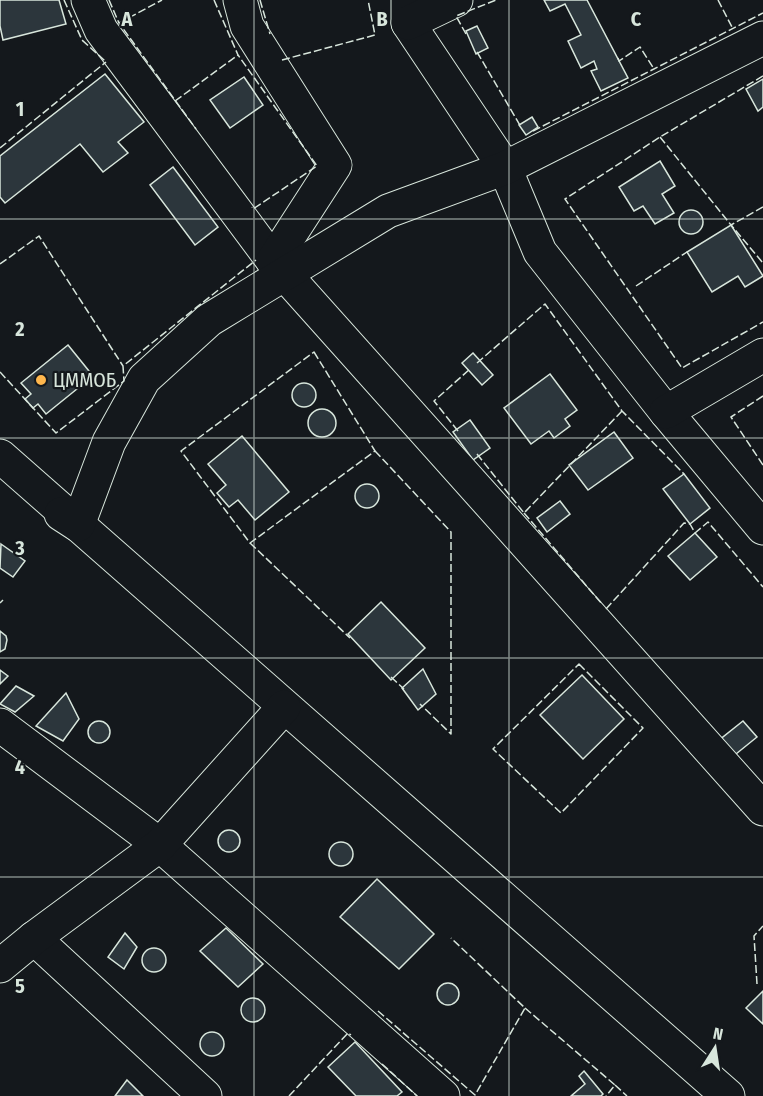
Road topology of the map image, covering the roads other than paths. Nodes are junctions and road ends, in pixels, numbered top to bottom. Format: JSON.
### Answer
{"nodes":[{"id":1,"x":88,"y":0,"type":"edge"},
{"id":2,"x":240,"y":0,"type":"edge"},
{"id":3,"x":456,"y":0,"type":"edge"},
{"id":4,"x":408,"y":12,"type":"edge"},
{"id":5,"x":763,"y":38,"type":"edge"},
{"id":6,"x":505,"y":168,"type":"junction"},
{"id":7,"x":279,"y":268,"type":"junction"},
{"id":8,"x":763,"y":355,"type":"edge"},
{"id":9,"x":666,"y":412,"type":"junction"},
{"id":10,"x":0,"y":456,"type":"edge"},
{"id":11,"x":0,"y":473,"type":"edge"},
{"id":12,"x":78,"y":525,"type":"junction"},
{"id":13,"x":763,"y":528,"type":"edge"},
{"id":14,"x":284,"y":707,"type":"junction"},
{"id":15,"x":0,"y":725,"type":"edge"},
{"id":16,"x":763,"y":809,"type":"edge"},
{"id":17,"x":160,"y":845,"type":"junction"},
{"id":18,"x":34,"y":938,"type":"junction"},
{"id":19,"x":0,"y":966,"type":"edge"},
{"id":20,"x":205,"y":1096,"type":"edge"},
{"id":21,"x":443,"y":1096,"type":"edge"},
{"id":22,"x":728,"y":1096,"type":"edge"}],
"edges":[{"from":1,"to":7,"type":"street"},
{"from":2,"to":7,"type":"street"},
{"from":3,"to":4,"type":"street"},
{"from":4,"to":6,"type":"street"},
{"from":5,"to":6,"type":"street"},
{"from":6,"to":7,"type":"street"},
{"from":6,"to":9,"type":"street"},
{"from":7,"to":12,"type":"street"},
{"from":7,"to":16,"type":"street"},
{"from":8,"to":9,"type":"street"},
{"from":9,"to":13,"type":"street"},
{"from":10,"to":12,"type":"street"},
{"from":11,"to":12,"type":"street"},
{"from":12,"to":14,"type":"street"},
{"from":14,"to":17,"type":"street"},
{"from":14,"to":22,"type":"street"},
{"from":15,"to":17,"type":"street"},
{"from":17,"to":18,"type":"street"},
{"from":17,"to":21,"type":"street"},
{"from":18,"to":19,"type":"street"},
{"from":18,"to":20,"type":"street"}]}
